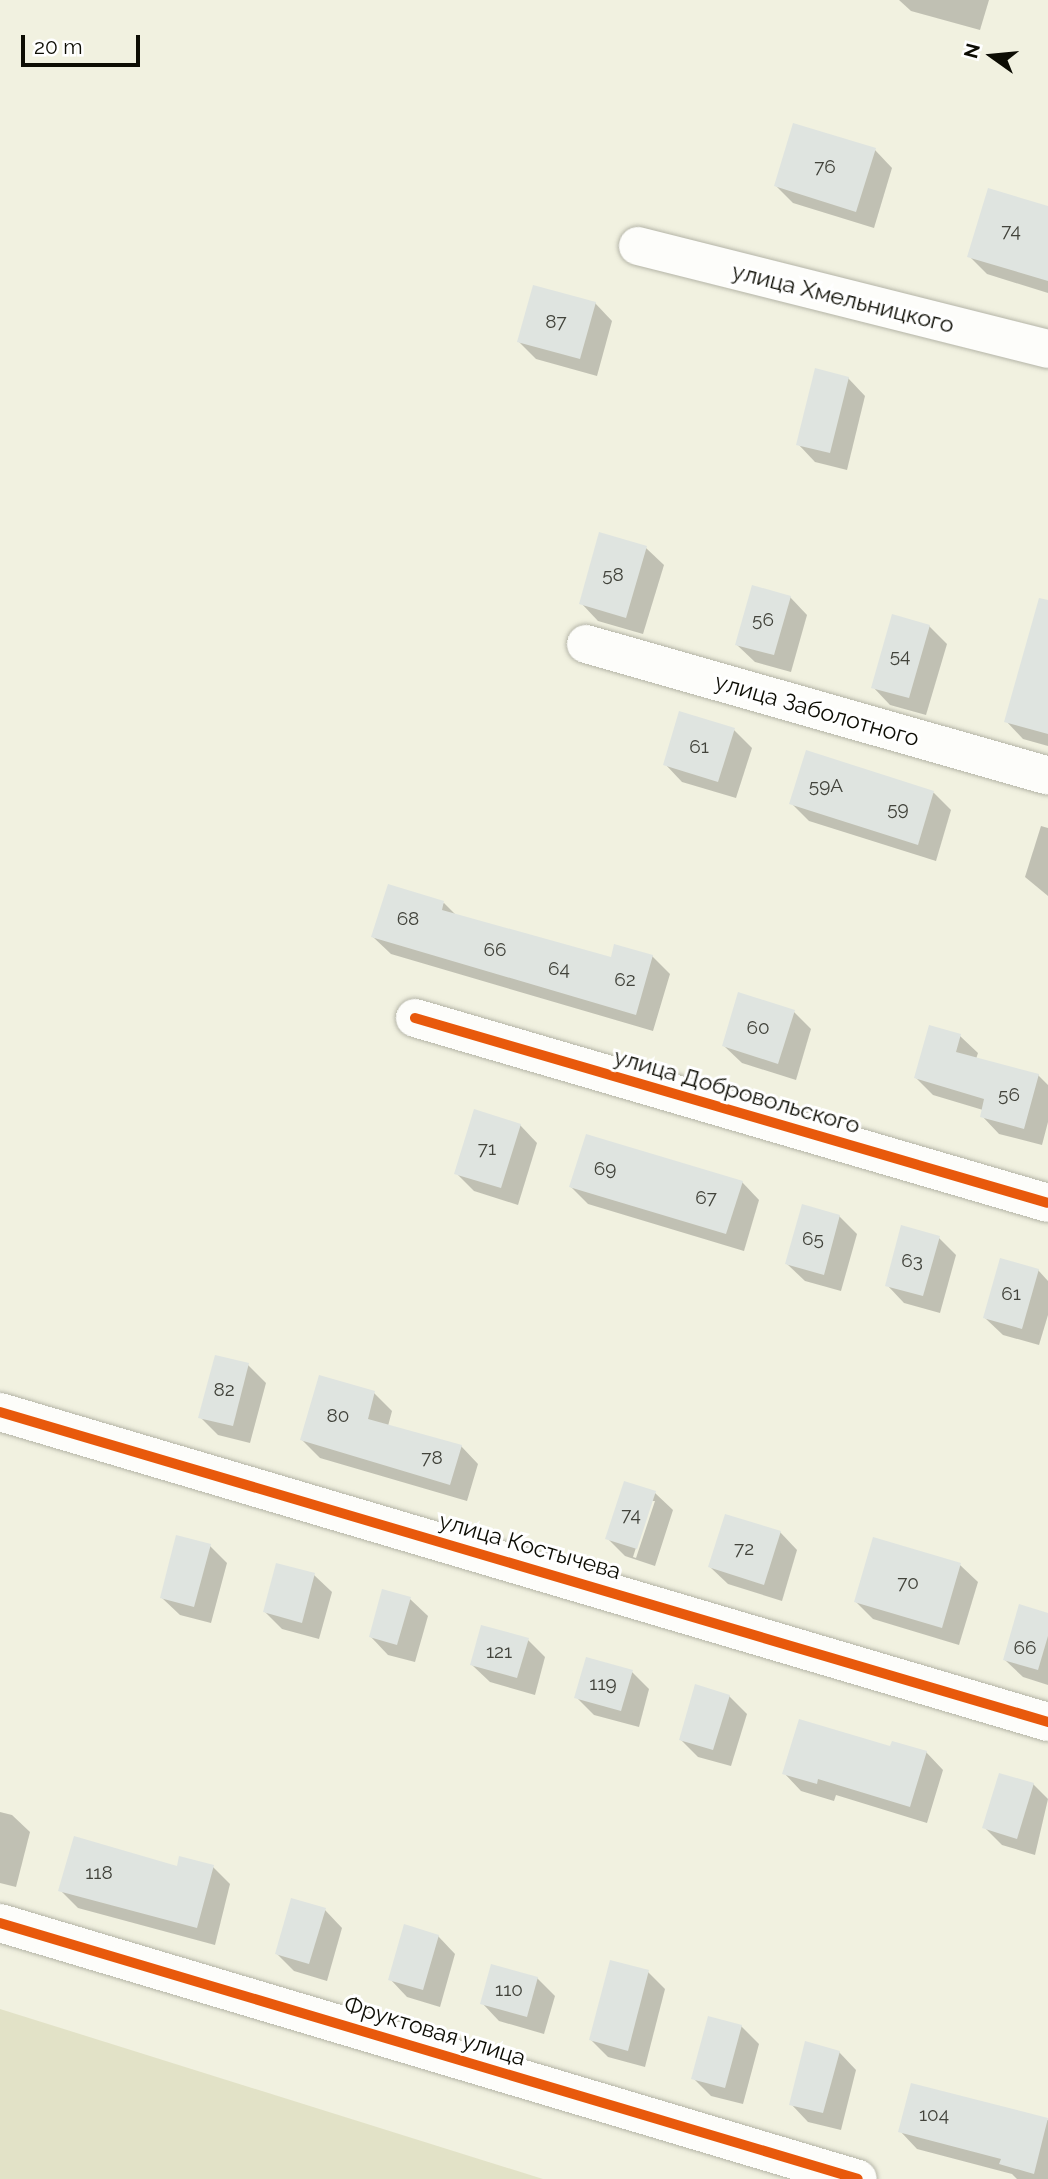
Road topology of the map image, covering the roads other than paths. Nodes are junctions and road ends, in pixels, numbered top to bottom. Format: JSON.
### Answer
{"nodes":[{"id":1,"x":638,"y":246,"type":"dead end"},
{"id":2,"x":1048,"y":349,"type":"edge"},
{"id":3,"x":586,"y":644,"type":"dead end"},
{"id":4,"x":1048,"y":776,"type":"edge"},
{"id":5,"x":415,"y":1018,"type":"dead end"},
{"id":6,"x":1048,"y":1203,"type":"edge"},
{"id":7,"x":0,"y":1412,"type":"edge"},
{"id":8,"x":1048,"y":1721,"type":"edge"},
{"id":9,"x":0,"y":1923,"type":"edge"},
{"id":10,"x":858,"y":2179,"type":"edge"}],
"edges":[{"from":1,"to":2,"type":"street","name":"улица Хмельницкого"},
{"from":3,"to":4,"type":"street","name":"улица Заболотного"},
{"from":5,"to":6,"type":"street","name":"улица Добровольского"},
{"from":7,"to":8,"type":"street","name":"улица Костычева"},
{"from":9,"to":10,"type":"street","name":"Фруктовая улица"}]}
